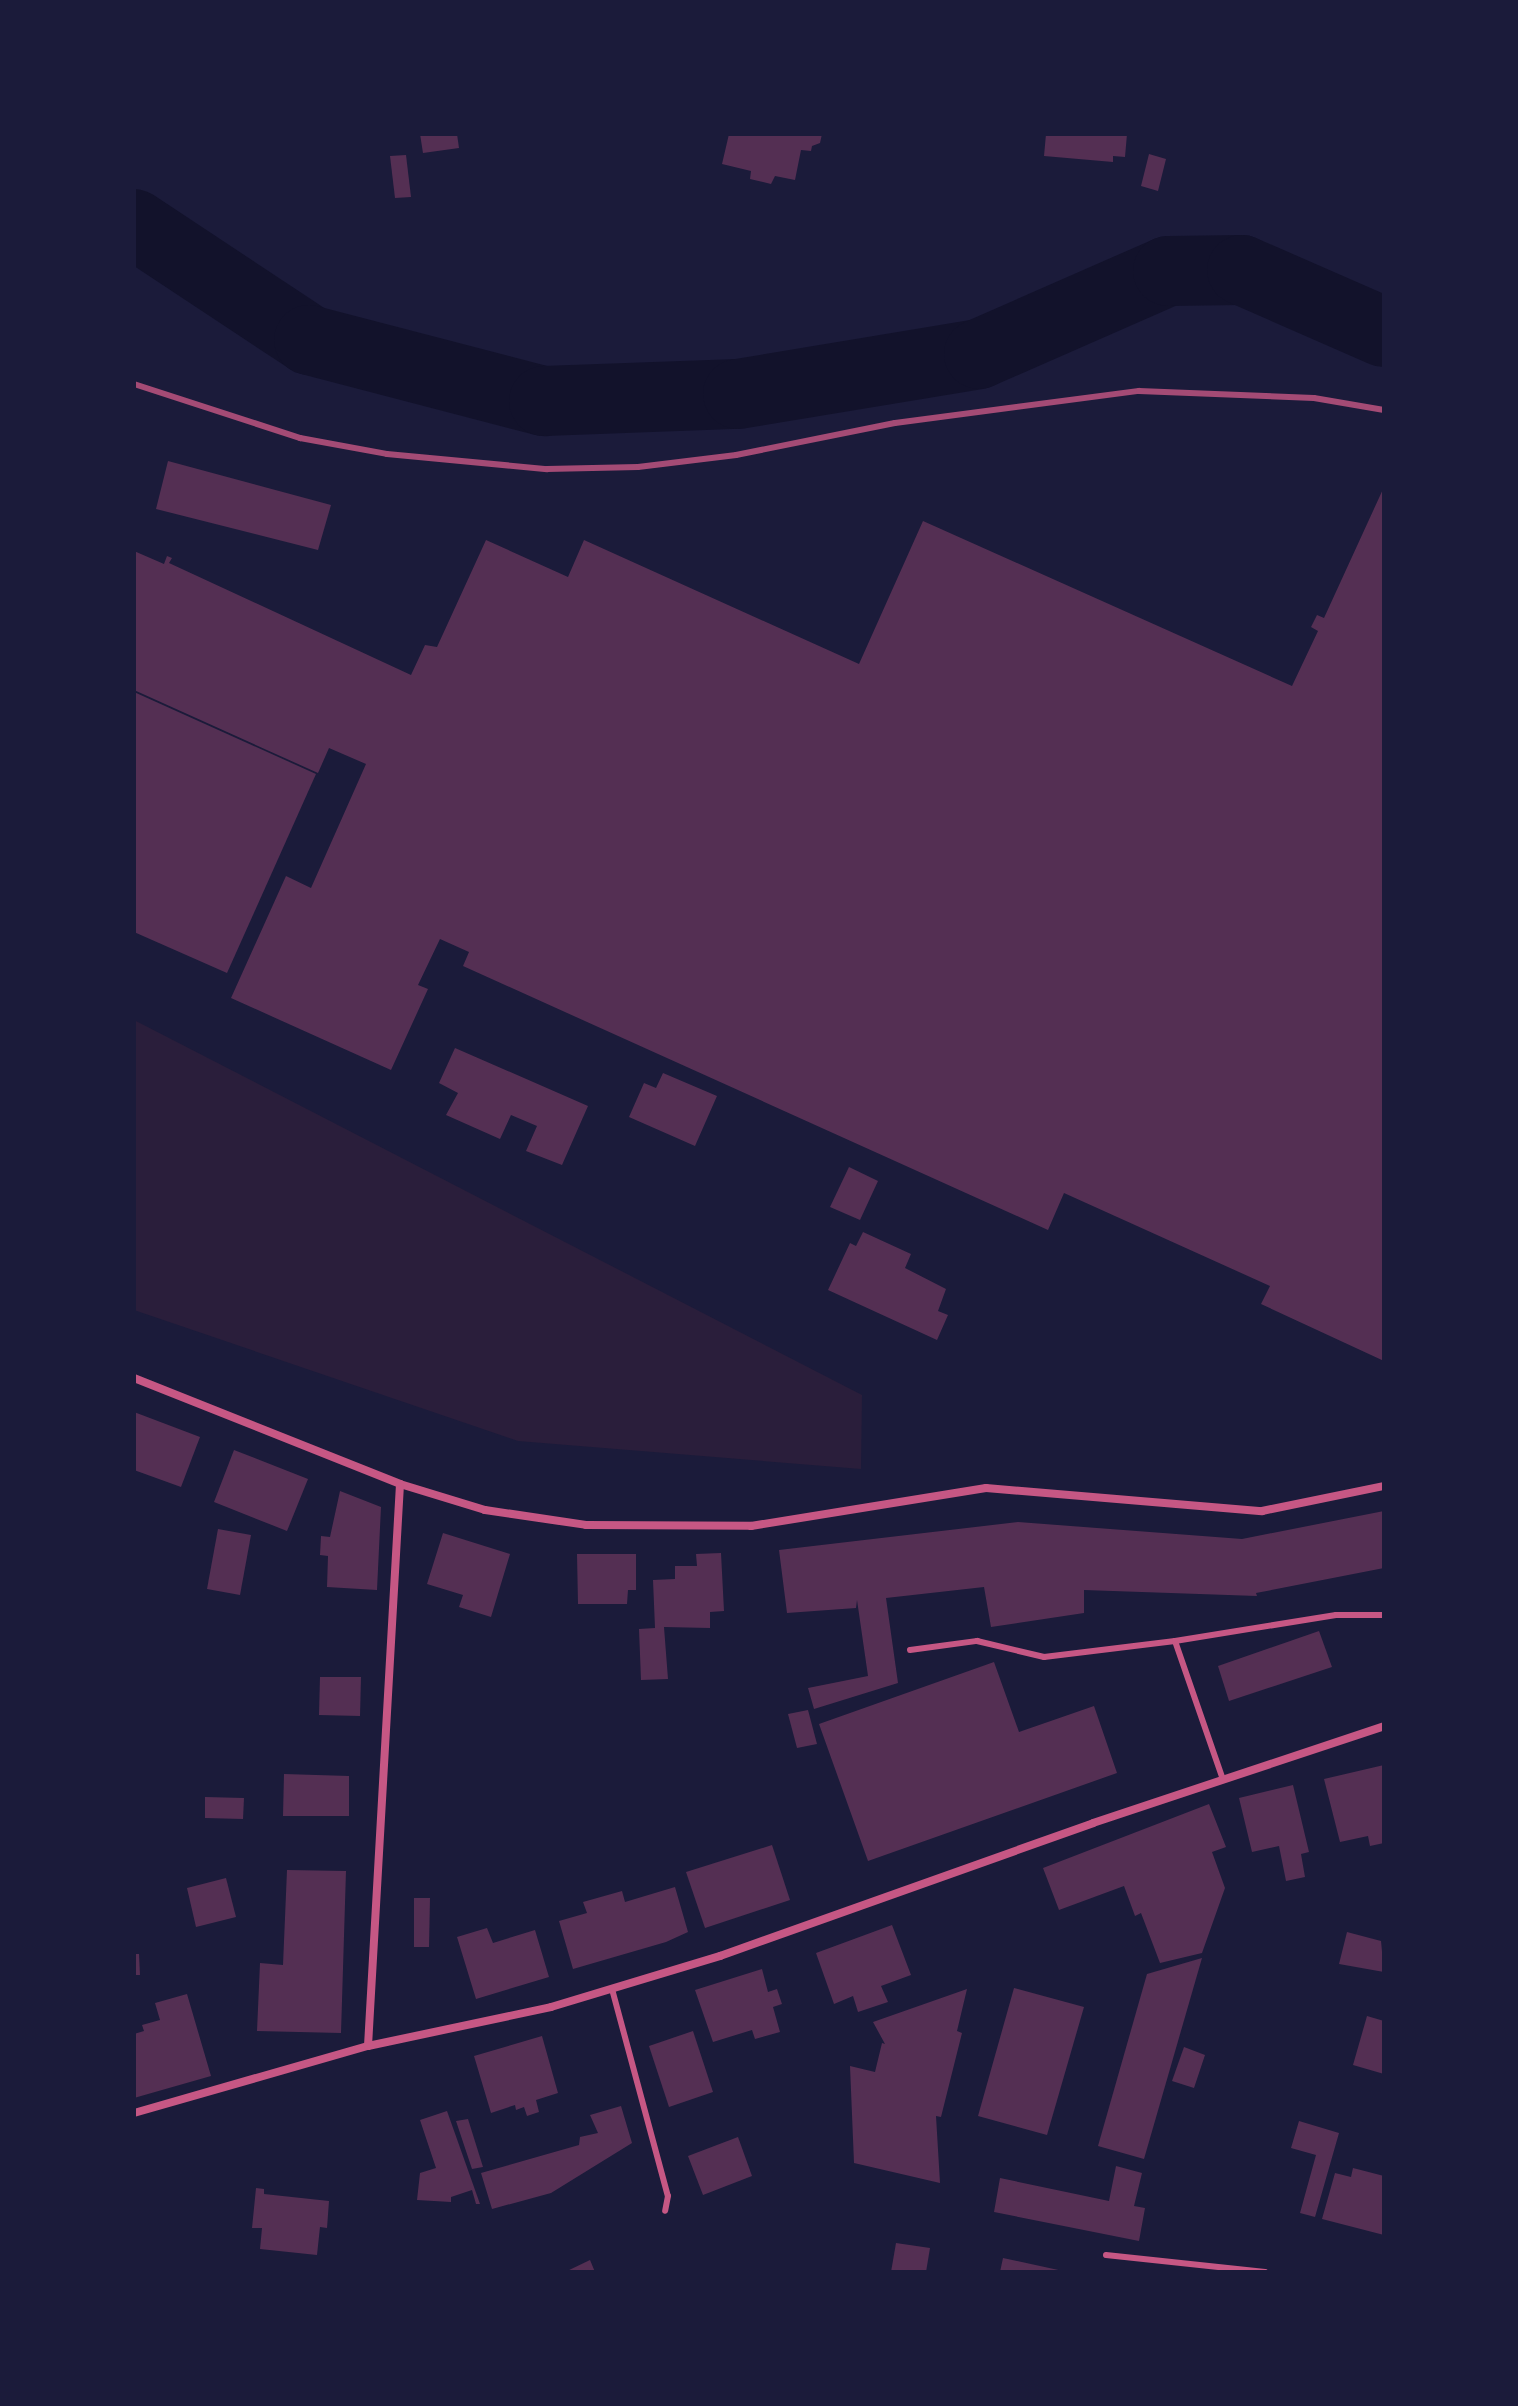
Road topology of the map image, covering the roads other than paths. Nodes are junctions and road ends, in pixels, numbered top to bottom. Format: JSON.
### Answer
{"nodes":[{"id":1,"x":134,"y":1378,"type":"edge"},
{"id":2,"x":400,"y":1484,"type":"junction"},
{"id":3,"x":1384,"y":1486,"type":"edge"},
{"id":4,"x":1384,"y":1615,"type":"edge"},
{"id":5,"x":1175,"y":1641,"type":"junction"},
{"id":6,"x":910,"y":1650,"type":"dead end"},
{"id":7,"x":1384,"y":1726,"type":"edge"},
{"id":8,"x":1223,"y":1780,"type":"junction"},
{"id":9,"x":612,"y":1989,"type":"junction"},
{"id":10,"x":368,"y":2046,"type":"junction"},
{"id":11,"x":134,"y":2113,"type":"edge"},
{"id":12,"x":665,"y":2211,"type":"dead end"},
{"id":13,"x":1106,"y":2255,"type":"dead end"},
{"id":14,"x":1265,"y":2272,"type":"edge"}],
"edges":[{"from":1,"to":2,"type":"street"},
{"from":2,"to":3,"type":"street"},
{"from":2,"to":10,"type":"street"},
{"from":4,"to":5,"type":"lane"},
{"from":5,"to":6,"type":"lane"},
{"from":5,"to":8,"type":"lane"},
{"from":7,"to":8,"type":"street"},
{"from":8,"to":9,"type":"street"},
{"from":9,"to":10,"type":"street"},
{"from":9,"to":12,"type":"lane"},
{"from":10,"to":11,"type":"street"},
{"from":13,"to":14,"type":"lane"}]}
